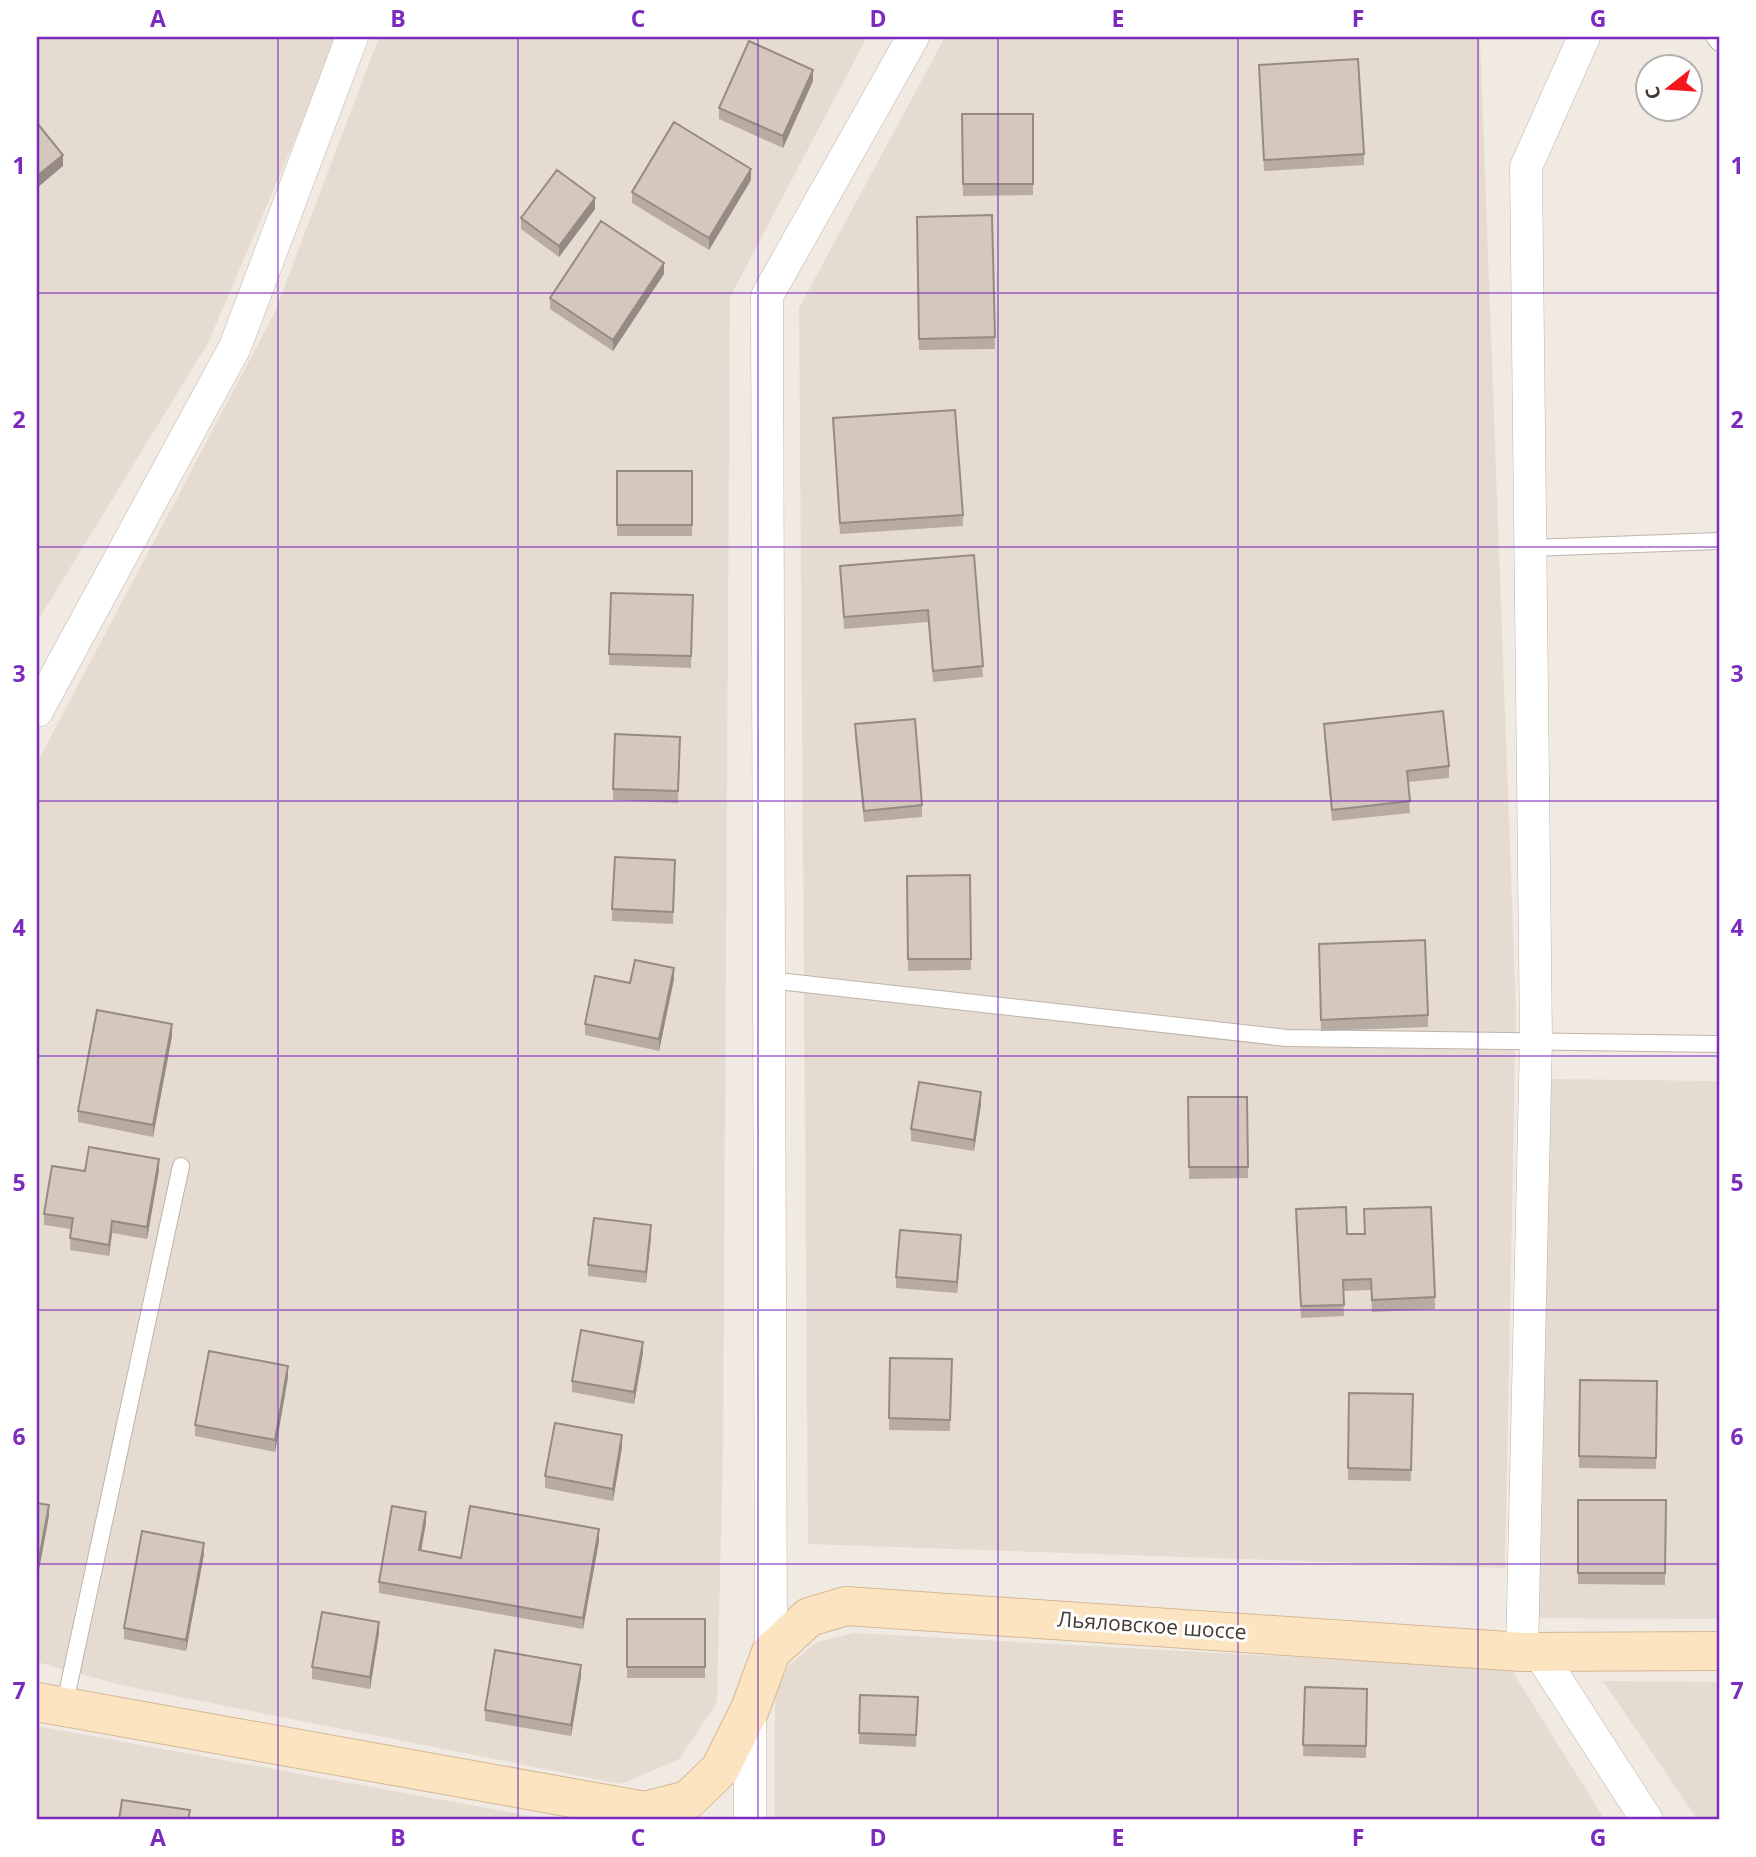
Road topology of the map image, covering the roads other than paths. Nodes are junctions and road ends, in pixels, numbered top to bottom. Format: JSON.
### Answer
{"nodes":[{"id":1,"x":352,"y":37,"type":"edge"},
{"id":2,"x":914,"y":37,"type":"edge"},
{"id":3,"x":1584,"y":37,"type":"edge"},
{"id":4,"x":1714,"y":37,"type":"edge"},
{"id":5,"x":1719,"y":43,"type":"edge"},
{"id":6,"x":1719,"y":541,"type":"edge"},
{"id":7,"x":1531,"y":548,"type":"junction"},
{"id":8,"x":37,"y":711,"type":"edge"},
{"id":9,"x":769,"y":980,"type":"junction"},
{"id":10,"x":1536,"y":1040,"type":"junction"},
{"id":11,"x":1719,"y":1044,"type":"edge"},
{"id":12,"x":181,"y":1166,"type":"dead end"},
{"id":13,"x":771,"y":1651,"type":"junction"},
{"id":14,"x":1530,"y":1651,"type":"junction"},
{"id":15,"x":1719,"y":1651,"type":"edge"},
{"id":16,"x":50,"y":1704,"type":"edge"},
{"id":17,"x":750,"y":1709,"type":"junction"},
{"id":18,"x":750,"y":1820,"type":"edge"},
{"id":19,"x":1647,"y":1820,"type":"edge"}],
"edges":[{"from":1,"to":8,"type":"street"},
{"from":2,"to":9,"type":"street"},
{"from":3,"to":7,"type":"street"},
{"from":4,"to":5,"type":"lane"},
{"from":6,"to":7,"type":"lane"},
{"from":7,"to":10,"type":"street"},
{"from":9,"to":10,"type":"lane"},
{"from":9,"to":13,"type":"street"},
{"from":10,"to":11,"type":"lane"},
{"from":10,"to":14,"type":"street"},
{"from":12,"to":16,"type":"lane"},
{"from":13,"to":14,"type":"street","name":"Льяловское шоссе"},
{"from":13,"to":17,"type":"street","name":"Льяловское шоссе"},
{"from":14,"to":15,"type":"street","name":"Льяловское шоссе"},
{"from":14,"to":19,"type":"street"},
{"from":16,"to":17,"type":"street"},
{"from":17,"to":18,"type":"street","name":"Льяловское шоссе"}]}
